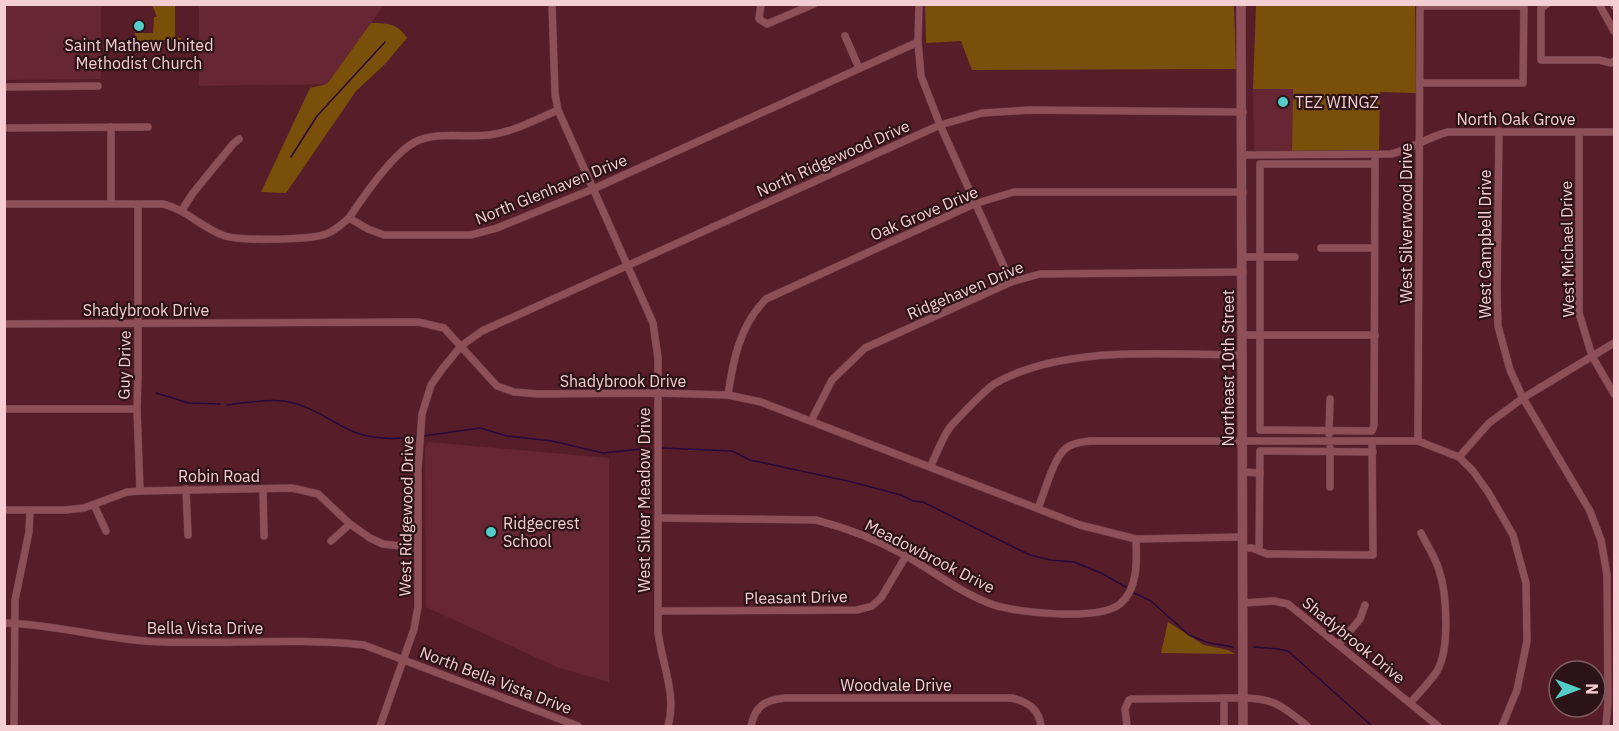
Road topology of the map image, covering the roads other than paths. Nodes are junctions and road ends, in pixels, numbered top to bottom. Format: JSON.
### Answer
{"nodes":[{"id":1,"x":552,"y":4,"type":"edge"},
{"id":2,"x":761,"y":4,"type":"edge"},
{"id":3,"x":814,"y":4,"type":"edge"},
{"id":4,"x":919,"y":4,"type":"edge"},
{"id":5,"x":1547,"y":4,"type":"edge"},
{"id":6,"x":1599,"y":4,"type":"edge"},
{"id":7,"x":1420,"y":5,"type":"edge"},
{"id":8,"x":1435,"y":5,"type":"edge"},
{"id":9,"x":1524,"y":5,"type":"edge"},
{"id":10,"x":1243,"y":6,"type":"edge"},
{"id":11,"x":1614,"y":31,"type":"edge"},
{"id":12,"x":845,"y":36,"type":"dead end"},
{"id":13,"x":918,"y":42,"type":"junction"},
{"id":14,"x":1614,"y":61,"type":"edge"},
{"id":15,"x":859,"y":68,"type":"junction"},
{"id":16,"x":1420,"y":83,"type":"junction"},
{"id":17,"x":98,"y":86,"type":"dead end"},
{"id":18,"x":4,"y":87,"type":"edge"},
{"id":19,"x":558,"y":110,"type":"junction"},
{"id":20,"x":1243,"y":112,"type":"junction"},
{"id":21,"x":940,"y":124,"type":"junction"},
{"id":22,"x":111,"y":127,"type":"junction"},
{"id":23,"x":148,"y":127,"type":"dead end"},
{"id":24,"x":4,"y":128,"type":"edge"},
{"id":25,"x":1499,"y":131,"type":"junction"},
{"id":26,"x":1579,"y":132,"type":"junction"},
{"id":27,"x":1614,"y":132,"type":"edge"},
{"id":28,"x":240,"y":139,"type":"dead end"},
{"id":29,"x":1420,"y":144,"type":"junction"},
{"id":30,"x":1243,"y":155,"type":"junction"},
{"id":31,"x":1375,"y":155,"type":"junction"},
{"id":32,"x":1375,"y":164,"type":"junction"},
{"id":33,"x":593,"y":189,"type":"junction"},
{"id":34,"x":1243,"y":192,"type":"junction"},
{"id":35,"x":111,"y":203,"type":"junction"},
{"id":36,"x":4,"y":204,"type":"edge"},
{"id":37,"x":138,"y":204,"type":"junction"},
{"id":38,"x":975,"y":204,"type":"junction"},
{"id":39,"x":182,"y":210,"type":"junction"},
{"id":40,"x":349,"y":218,"type":"junction"},
{"id":41,"x":1321,"y":248,"type":"dead end"},
{"id":42,"x":1374,"y":248,"type":"junction"},
{"id":43,"x":1243,"y":257,"type":"junction"},
{"id":44,"x":1259,"y":257,"type":"junction"},
{"id":45,"x":1295,"y":257,"type":"dead end"},
{"id":46,"x":628,"y":266,"type":"junction"},
{"id":47,"x":1243,"y":272,"type":"junction"},
{"id":48,"x":1011,"y":282,"type":"junction"},
{"id":49,"x":4,"y":324,"type":"edge"},
{"id":50,"x":138,"y":324,"type":"junction"},
{"id":51,"x":1243,"y":335,"type":"junction"},
{"id":52,"x":1260,"y":335,"type":"junction"},
{"id":53,"x":1375,"y":335,"type":"junction"},
{"id":54,"x":1614,"y":343,"type":"edge"},
{"id":55,"x":461,"y":346,"type":"junction"},
{"id":56,"x":1243,"y":355,"type":"junction"},
{"id":57,"x":1592,"y":356,"type":"junction"},
{"id":58,"x":657,"y":393,"type":"junction"},
{"id":59,"x":1614,"y":394,"type":"edge"},
{"id":60,"x":728,"y":395,"type":"junction"},
{"id":61,"x":1523,"y":398,"type":"junction"},
{"id":62,"x":1330,"y":399,"type":"dead end"},
{"id":63,"x":4,"y":409,"type":"edge"},
{"id":64,"x":137,"y":410,"type":"junction"},
{"id":65,"x":811,"y":421,"type":"junction"},
{"id":66,"x":1329,"y":430,"type":"junction"},
{"id":67,"x":1243,"y":440,"type":"junction"},
{"id":68,"x":1330,"y":441,"type":"junction"},
{"id":69,"x":1372,"y":441,"type":"junction"},
{"id":70,"x":1418,"y":441,"type":"junction"},
{"id":71,"x":1330,"y":451,"type":"junction"},
{"id":72,"x":1373,"y":452,"type":"junction"},
{"id":73,"x":1459,"y":457,"type":"junction"},
{"id":74,"x":930,"y":466,"type":"junction"},
{"id":75,"x":1243,"y":472,"type":"junction"},
{"id":76,"x":1260,"y":472,"type":"junction"},
{"id":77,"x":1330,"y":487,"type":"dead end"},
{"id":78,"x":186,"y":489,"type":"junction"},
{"id":79,"x":263,"y":489,"type":"junction"},
{"id":80,"x":140,"y":490,"type":"junction"},
{"id":81,"x":94,"y":505,"type":"junction"},
{"id":82,"x":1038,"y":508,"type":"junction"},
{"id":83,"x":4,"y":510,"type":"edge"},
{"id":84,"x":30,"y":510,"type":"junction"},
{"id":85,"x":658,"y":518,"type":"junction"},
{"id":86,"x":350,"y":524,"type":"junction"},
{"id":87,"x":106,"y":531,"type":"dead end"},
{"id":88,"x":1421,"y":533,"type":"dead end"},
{"id":89,"x":188,"y":536,"type":"dead end"},
{"id":90,"x":264,"y":537,"type":"dead end"},
{"id":91,"x":1243,"y":537,"type":"junction"},
{"id":92,"x":1136,"y":539,"type":"junction"},
{"id":93,"x":331,"y":541,"type":"dead end"},
{"id":94,"x":418,"y":548,"type":"junction"},
{"id":95,"x":1243,"y":548,"type":"junction"},
{"id":96,"x":1259,"y":549,"type":"junction"},
{"id":97,"x":906,"y":556,"type":"junction"},
{"id":98,"x":1243,"y":603,"type":"junction"},
{"id":99,"x":1365,"y":605,"type":"dead end"},
{"id":100,"x":658,"y":611,"type":"junction"},
{"id":101,"x":4,"y":623,"type":"edge"},
{"id":102,"x":14,"y":623,"type":"junction"},
{"id":103,"x":1339,"y":644,"type":"junction"},
{"id":104,"x":404,"y":659,"type":"junction"},
{"id":105,"x":1224,"y":698,"type":"junction"},
{"id":106,"x":1243,"y":698,"type":"junction"},
{"id":107,"x":1410,"y":703,"type":"junction"},
{"id":108,"x":14,"y":726,"type":"edge"},
{"id":109,"x":380,"y":726,"type":"edge"},
{"id":110,"x":578,"y":726,"type":"edge"},
{"id":111,"x":668,"y":726,"type":"edge"},
{"id":112,"x":750,"y":726,"type":"edge"},
{"id":113,"x":1041,"y":726,"type":"edge"},
{"id":114,"x":1127,"y":726,"type":"edge"},
{"id":115,"x":1224,"y":726,"type":"edge"},
{"id":116,"x":1243,"y":726,"type":"edge"},
{"id":117,"x":1307,"y":726,"type":"edge"},
{"id":118,"x":1438,"y":726,"type":"edge"},
{"id":119,"x":1502,"y":726,"type":"edge"},
{"id":120,"x":1605,"y":726,"type":"edge"}],
"edges":[{"from":1,"to":19,"type":"street","name":"West Silver Meadow Drive"},
{"from":2,"to":3,"type":"street"},
{"from":4,"to":13,"type":"street"},
{"from":5,"to":14,"type":"street"},
{"from":6,"to":11,"type":"street"},
{"from":7,"to":8,"type":"street"},
{"from":7,"to":16,"type":"street","name":"West Silverwood Drive"},
{"from":8,"to":9,"type":"street"},
{"from":9,"to":16,"type":"street"},
{"from":10,"to":20,"type":"main road","name":"Northeast 10th Street"},
{"from":12,"to":15,"type":"street"},
{"from":13,"to":15,"type":"street","name":"North Glenhaven Drive"},
{"from":13,"to":21,"type":"street"},
{"from":15,"to":33,"type":"street","name":"North Glenhaven Drive"},
{"from":16,"to":29,"type":"street","name":"West Silverwood Drive"},
{"from":17,"to":18,"type":"street"},
{"from":19,"to":33,"type":"street","name":"West Silver Meadow Drive"},
{"from":19,"to":40,"type":"street"},
{"from":20,"to":21,"type":"street","name":"North Ridgewood Drive"},
{"from":20,"to":30,"type":"main road","name":"Northeast 10th Street"},
{"from":21,"to":38,"type":"street"},
{"from":21,"to":46,"type":"street","name":"North Ridgewood Drive"},
{"from":22,"to":23,"type":"street"},
{"from":22,"to":24,"type":"street"},
{"from":22,"to":35,"type":"street"},
{"from":25,"to":26,"type":"street","name":"North Oak Grove"},
{"from":25,"to":29,"type":"street","name":"North Oak Grove"},
{"from":25,"to":61,"type":"street","name":"West Campbell Drive"},
{"from":26,"to":27,"type":"street","name":"North Oak Grove"},
{"from":26,"to":57,"type":"street","name":"West Michael Drive"},
{"from":28,"to":39,"type":"street"},
{"from":29,"to":31,"type":"street","name":"North Oak Grove"},
{"from":29,"to":70,"type":"street","name":"West Silverwood Drive"},
{"from":30,"to":31,"type":"street","name":"North Oak Grove"},
{"from":30,"to":34,"type":"main road","name":"Northeast 10th Street"},
{"from":31,"to":32,"type":"street"},
{"from":32,"to":42,"type":"street"},
{"from":32,"to":44,"type":"street"},
{"from":33,"to":40,"type":"street","name":"North Glenhaven Drive"},
{"from":33,"to":46,"type":"street","name":"West Silver Meadow Drive"},
{"from":34,"to":38,"type":"street","name":"Oak Grove Drive"},
{"from":34,"to":43,"type":"main road","name":"Northeast 10th Street"},
{"from":35,"to":36,"type":"street"},
{"from":35,"to":37,"type":"street"},
{"from":37,"to":39,"type":"street"},
{"from":37,"to":50,"type":"street","name":"Guy Drive"},
{"from":38,"to":48,"type":"street"},
{"from":38,"to":60,"type":"street","name":"Oak Grove Drive"},
{"from":39,"to":40,"type":"street"},
{"from":41,"to":42,"type":"street"},
{"from":42,"to":53,"type":"street"},
{"from":43,"to":44,"type":"street"},
{"from":43,"to":47,"type":"main road","name":"Northeast 10th Street"},
{"from":44,"to":45,"type":"street"},
{"from":44,"to":52,"type":"street"},
{"from":46,"to":55,"type":"street","name":"North Ridgewood Drive"},
{"from":46,"to":58,"type":"street","name":"West Silver Meadow Drive"},
{"from":47,"to":48,"type":"street","name":"Ridgehaven Drive"},
{"from":47,"to":51,"type":"main road","name":"Northeast 10th Street"},
{"from":48,"to":65,"type":"street","name":"Ridgehaven Drive"},
{"from":49,"to":50,"type":"street","name":"Shadybrook Drive"},
{"from":50,"to":55,"type":"street","name":"Shadybrook Drive"},
{"from":50,"to":64,"type":"street","name":"Guy Drive"},
{"from":51,"to":52,"type":"street"},
{"from":51,"to":56,"type":"main road","name":"Northeast 10th Street"},
{"from":52,"to":53,"type":"street"},
{"from":52,"to":66,"type":"street"},
{"from":53,"to":66,"type":"street"},
{"from":54,"to":57,"type":"street"},
{"from":55,"to":58,"type":"street","name":"Shadybrook Drive"},
{"from":55,"to":94,"type":"street","name":"West Ridgewood Drive"},
{"from":56,"to":67,"type":"main road","name":"Northeast 10th Street"},
{"from":56,"to":74,"type":"street"},
{"from":57,"to":59,"type":"street","name":"West Michael Drive"},
{"from":57,"to":61,"type":"street"},
{"from":58,"to":60,"type":"street","name":"Shadybrook Drive"},
{"from":58,"to":85,"type":"street","name":"West Silver Meadow Drive"},
{"from":60,"to":65,"type":"street","name":"Shadybrook Drive"},
{"from":61,"to":73,"type":"street"},
{"from":61,"to":120,"type":"street","name":"West Campbell Drive"},
{"from":62,"to":66,"type":"street"},
{"from":63,"to":64,"type":"street"},
{"from":64,"to":80,"type":"street","name":"Guy Drive"},
{"from":65,"to":74,"type":"street","name":"Shadybrook Drive"},
{"from":66,"to":68,"type":"street"},
{"from":67,"to":68,"type":"street"},
{"from":67,"to":75,"type":"main road","name":"Northeast 10th Street"},
{"from":67,"to":82,"type":"street"},
{"from":68,"to":69,"type":"street"},
{"from":68,"to":71,"type":"street"},
{"from":69,"to":70,"type":"street"},
{"from":69,"to":72,"type":"street"},
{"from":70,"to":73,"type":"street"},
{"from":71,"to":72,"type":"street"},
{"from":71,"to":76,"type":"street"},
{"from":71,"to":77,"type":"street"},
{"from":72,"to":96,"type":"street"},
{"from":73,"to":119,"type":"street"},
{"from":74,"to":82,"type":"street","name":"Shadybrook Drive"},
{"from":75,"to":76,"type":"street"},
{"from":75,"to":91,"type":"main road","name":"Northeast 10th Street"},
{"from":76,"to":96,"type":"street"},
{"from":78,"to":79,"type":"street","name":"Robin Road"},
{"from":78,"to":80,"type":"street","name":"Robin Road"},
{"from":78,"to":89,"type":"street"},
{"from":79,"to":86,"type":"street","name":"Robin Road"},
{"from":79,"to":90,"type":"street"},
{"from":80,"to":81,"type":"street","name":"Robin Road"},
{"from":81,"to":84,"type":"street","name":"Robin Road"},
{"from":81,"to":87,"type":"street"},
{"from":82,"to":92,"type":"street","name":"Shadybrook Drive"},
{"from":83,"to":84,"type":"street","name":"Robin Road"},
{"from":84,"to":102,"type":"street"},
{"from":85,"to":97,"type":"street","name":"Meadowbrook Drive"},
{"from":85,"to":100,"type":"street","name":"West Silver Meadow Drive"},
{"from":86,"to":93,"type":"street"},
{"from":86,"to":94,"type":"street","name":"Robin Road"},
{"from":88,"to":107,"type":"street"},
{"from":91,"to":92,"type":"street","name":"Shadybrook Drive"},
{"from":91,"to":95,"type":"main road","name":"Northeast 10th Street"},
{"from":92,"to":97,"type":"street","name":"Meadowbrook Drive"},
{"from":94,"to":104,"type":"street","name":"West Ridgewood Drive"},
{"from":95,"to":96,"type":"street"},
{"from":95,"to":98,"type":"main road","name":"Northeast 10th Street"},
{"from":97,"to":100,"type":"street","name":"Pleasant Drive"},
{"from":98,"to":103,"type":"street","name":"Shadybrook Drive"},
{"from":98,"to":106,"type":"main road","name":"Northeast 10th Street"},
{"from":99,"to":103,"type":"street"},
{"from":100,"to":111,"type":"street","name":"West Silver Meadow Drive"},
{"from":101,"to":102,"type":"street","name":"Bella Vista Drive"},
{"from":102,"to":104,"type":"street","name":"Bella Vista Drive"},
{"from":102,"to":108,"type":"street"},
{"from":103,"to":107,"type":"street","name":"Shadybrook Drive"},
{"from":104,"to":109,"type":"street","name":"West Ridgewood Drive"},
{"from":104,"to":110,"type":"street","name":"North Bella Vista Drive"},
{"from":105,"to":106,"type":"street"},
{"from":105,"to":114,"type":"street"},
{"from":105,"to":115,"type":"street"},
{"from":106,"to":116,"type":"main road","name":"Northeast 10th Street"},
{"from":106,"to":117,"type":"street"},
{"from":107,"to":118,"type":"street","name":"Shadybrook Drive"},
{"from":112,"to":113,"type":"street","name":"Woodvale Drive"}]}
